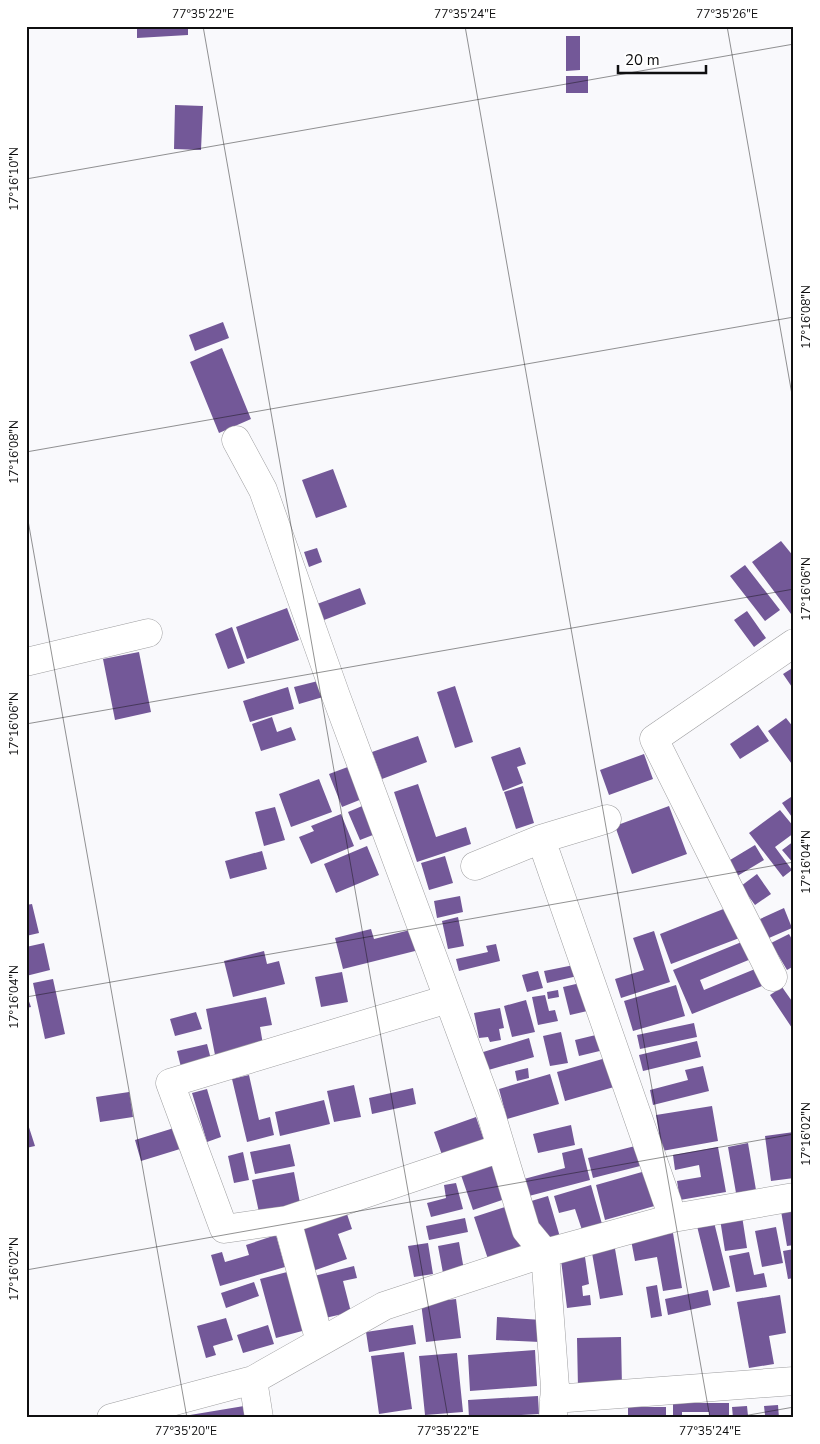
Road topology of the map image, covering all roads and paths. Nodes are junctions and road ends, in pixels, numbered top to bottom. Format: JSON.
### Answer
{"nodes":[{"id":1,"x":236,"y":440,"type":"dead end"},
{"id":2,"x":148,"y":634,"type":"dead end"},
{"id":3,"x":794,"y":643,"type":"edge"},
{"id":4,"x":26,"y":662,"type":"edge"},
{"id":5,"x":607,"y":819,"type":"dead end"},
{"id":6,"x":541,"y":839,"type":"junction"},
{"id":7,"x":475,"y":866,"type":"dead end"},
{"id":8,"x":773,"y":977,"type":"dead end"},
{"id":9,"x":448,"y":1000,"type":"junction"},
{"id":10,"x":501,"y":1148,"type":"junction"},
{"id":11,"x":794,"y":1197,"type":"edge"},
{"id":12,"x":673,"y":1218,"type":"junction"},
{"id":13,"x":288,"y":1220,"type":"junction"},
{"id":14,"x":544,"y":1253,"type":"junction"},
{"id":15,"x":320,"y":1342,"type":"junction"},
{"id":16,"x":253,"y":1380,"type":"junction"},
{"id":17,"x":794,"y":1381,"type":"edge"},
{"id":18,"x":554,"y":1408,"type":"edge"},
{"id":19,"x":111,"y":1418,"type":"edge"},
{"id":20,"x":260,"y":1418,"type":"edge"}],
"edges":[{"from":1,"to":9,"type":"street"},
{"from":2,"to":4,"type":"street"},
{"from":3,"to":8,"type":"street"},
{"from":5,"to":6,"type":"street"},
{"from":6,"to":7,"type":"street"},
{"from":6,"to":12,"type":"street"},
{"from":9,"to":10,"type":"street"},
{"from":9,"to":13,"type":"street"},
{"from":10,"to":13,"type":"street"},
{"from":10,"to":14,"type":"street"},
{"from":11,"to":12,"type":"street"},
{"from":12,"to":14,"type":"street"},
{"from":13,"to":15,"type":"street"},
{"from":14,"to":15,"type":"street"},
{"from":14,"to":18,"type":"street"},
{"from":15,"to":16,"type":"street"},
{"from":16,"to":19,"type":"street"},
{"from":16,"to":20,"type":"street"},
{"from":17,"to":18,"type":"street"}]}
